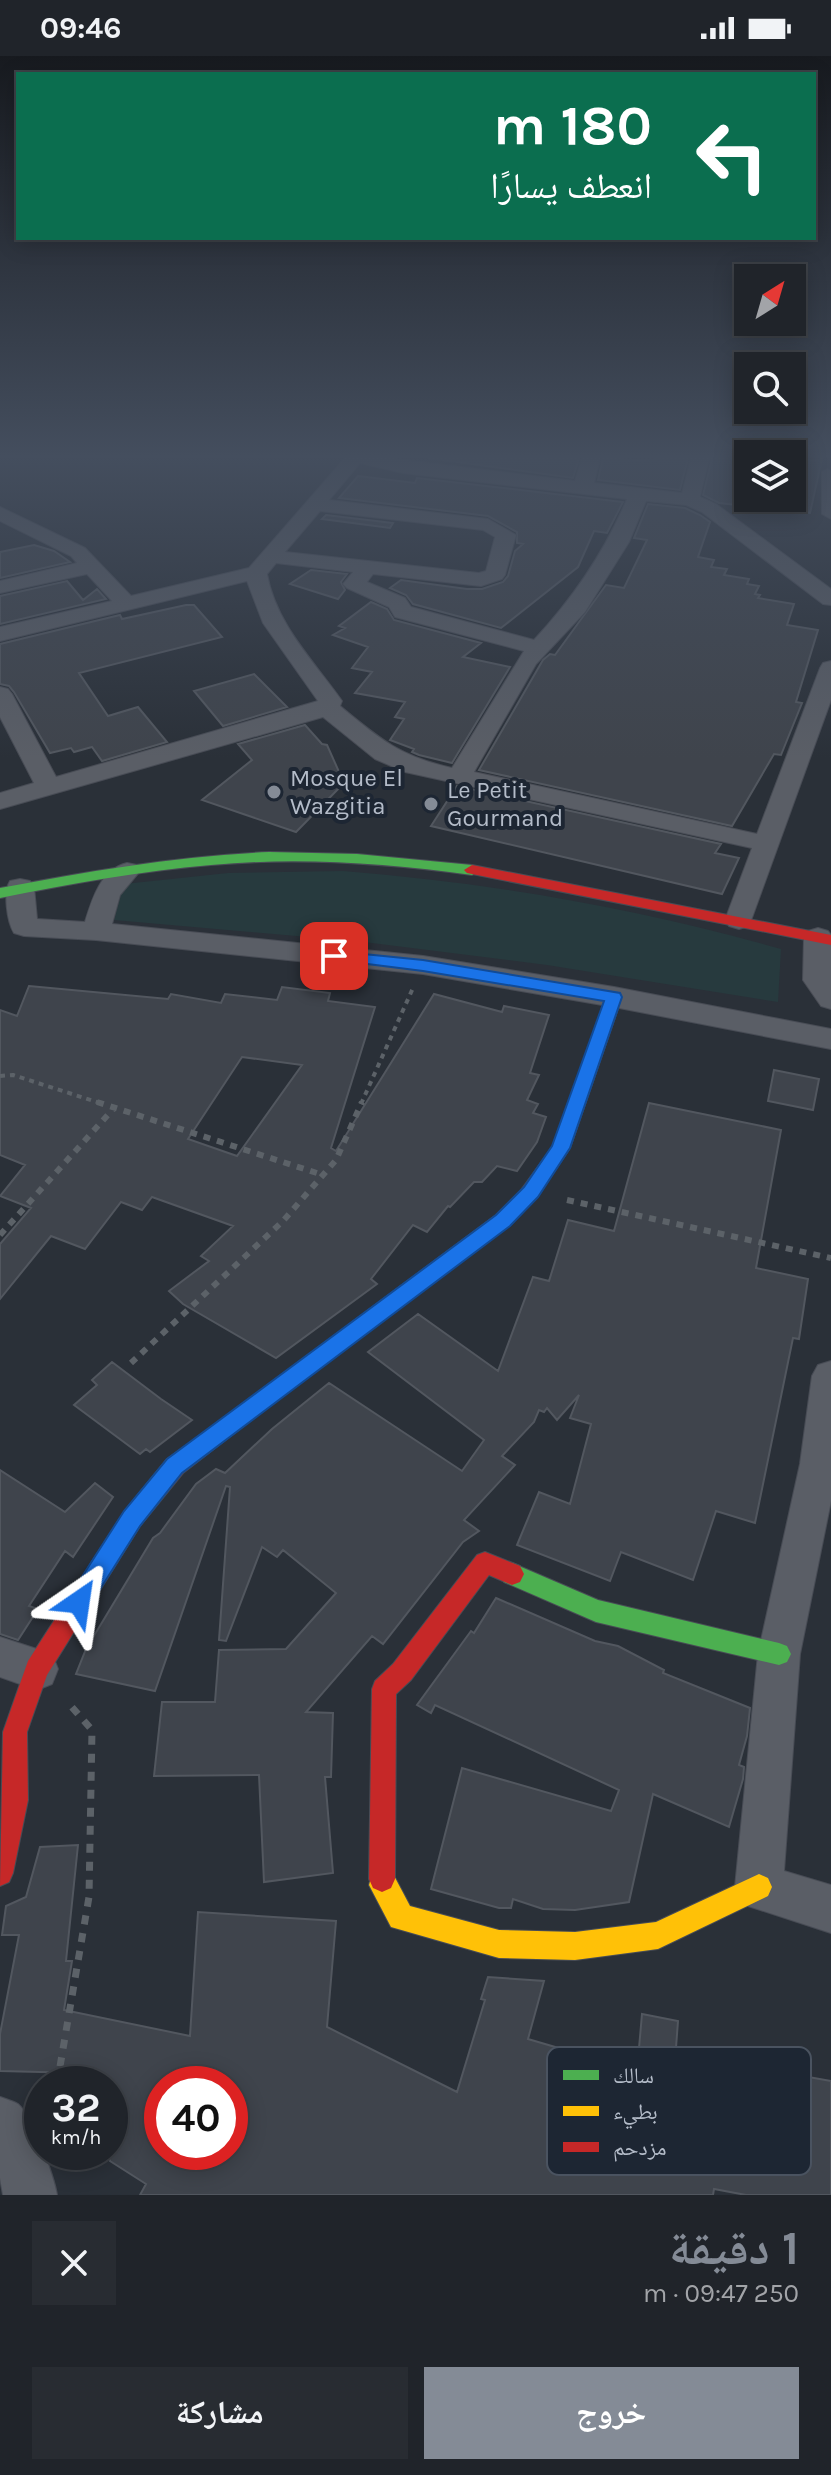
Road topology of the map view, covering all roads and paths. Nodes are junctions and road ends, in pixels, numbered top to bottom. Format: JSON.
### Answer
{"nodes":[{"id":1,"x":85,"y":558,"type":"edge"},
{"id":2,"x":267,"y":558,"type":"edge"},
{"id":3,"x":500,"y":558,"type":"edge"},
{"id":4,"x":609,"y":558,"type":"edge"},
{"id":5,"x":781,"y":558,"type":"edge"},
{"id":6,"x":262,"y":564,"type":"junction"},
{"id":7,"x":94,"y":566,"type":"junction"},
{"id":8,"x":368,"y":567,"type":"junction"},
{"id":9,"x":0,"y":587,"type":"edge"},
{"id":10,"x":826,"y":589,"type":"edge"},
{"id":11,"x":126,"y":603,"type":"junction"},
{"id":12,"x":0,"y":634,"type":"edge"},
{"id":13,"x":538,"y":648,"type":"junction"},
{"id":14,"x":831,"y":668,"type":"edge"},
{"id":15,"x":1,"y":695,"type":"edge"},
{"id":16,"x":327,"y":708,"type":"junction"},
{"id":17,"x":458,"y":778,"type":"junction"},
{"id":18,"x":49,"y":788,"type":"junction"},
{"id":19,"x":0,"y":801,"type":"edge"},
{"id":20,"x":768,"y":844,"type":"junction"},
{"id":21,"x":127,"y":871,"type":"junction"},
{"id":22,"x":10,"y":890,"type":"edge"},
{"id":23,"x":739,"y":920,"type":"junction"},
{"id":24,"x":12,"y":930,"type":"edge"},
{"id":25,"x":96,"y":931,"type":"junction"},
{"id":26,"x":825,"y":938,"type":"edge"},
{"id":27,"x":423,"y":965,"type":"junction"},
{"id":28,"x":824,"y":990,"type":"edge"},
{"id":29,"x":614,"y":997,"type":"junction"},
{"id":30,"x":785,"y":1030,"type":"junction"},
{"id":31,"x":831,"y":1039,"type":"edge"},
{"id":32,"x":0,"y":1076,"type":"edge"},
{"id":33,"x":114,"y":1108,"type":"junction"},
{"id":34,"x":323,"y":1175,"type":"junction"},
{"id":35,"x":531,"y":1192,"type":"junction"},
{"id":36,"x":0,"y":1235,"type":"edge"},
{"id":37,"x":831,"y":1258,"type":"edge"},
{"id":38,"x":131,"y":1363,"type":"dead end"},
{"id":39,"x":831,"y":1376,"type":"edge"},
{"id":40,"x":779,"y":1654,"type":"junction"},
{"id":41,"x":19,"y":1663,"type":"edge"},
{"id":42,"x":0,"y":1873,"type":"edge"},
{"id":43,"x":759,"y":1887,"type":"junction"},
{"id":44,"x":831,"y":1909,"type":"edge"},
{"id":45,"x":60,"y":2066,"type":"edge"},
{"id":46,"x":0,"y":2123,"type":"edge"},
{"id":47,"x":30,"y":2195,"type":"edge"}],
"edges":[{"from":1,"to":7,"type":"street"},
{"from":2,"to":6,"type":"street"},
{"from":3,"to":8,"type":"street"},
{"from":4,"to":13,"type":"street"},
{"from":5,"to":10,"type":"street"},
{"from":6,"to":8,"type":"street"},
{"from":6,"to":11,"type":"street"},
{"from":6,"to":16,"type":"street"},
{"from":7,"to":9,"type":"street"},
{"from":7,"to":11,"type":"street"},
{"from":8,"to":13,"type":"street"},
{"from":11,"to":12,"type":"street"},
{"from":13,"to":17,"type":"street"},
{"from":14,"to":20,"type":"street"},
{"from":15,"to":18,"type":"street"},
{"from":16,"to":17,"type":"street"},
{"from":16,"to":18,"type":"street"},
{"from":17,"to":20,"type":"street"},
{"from":18,"to":19,"type":"street"},
{"from":20,"to":23,"type":"street"},
{"from":21,"to":22,"type":"street"},
{"from":21,"to":23,"type":"street"},
{"from":21,"to":25,"type":"street"},
{"from":22,"to":24,"type":"street"},
{"from":23,"to":26,"type":"street"},
{"from":24,"to":25,"type":"street"},
{"from":25,"to":27,"type":"street"},
{"from":26,"to":28,"type":"street"},
{"from":27,"to":29,"type":"street"},
{"from":27,"to":34,"type":"path"},
{"from":28,"to":30,"type":"street"},
{"from":29,"to":30,"type":"street"},
{"from":29,"to":35,"type":"street"},
{"from":30,"to":31,"type":"street"},
{"from":32,"to":33,"type":"path"},
{"from":33,"to":34,"type":"path"},
{"from":33,"to":36,"type":"path"},
{"from":34,"to":38,"type":"path"},
{"from":35,"to":37,"type":"path"},
{"from":35,"to":41,"type":"street"},
{"from":39,"to":40,"type":"street"},
{"from":40,"to":43,"type":"street"},
{"from":40,"to":43,"type":"street"},
{"from":41,"to":42,"type":"street"},
{"from":41,"to":45,"type":"path"},
{"from":43,"to":44,"type":"street"},
{"from":46,"to":47,"type":"street"}]}
